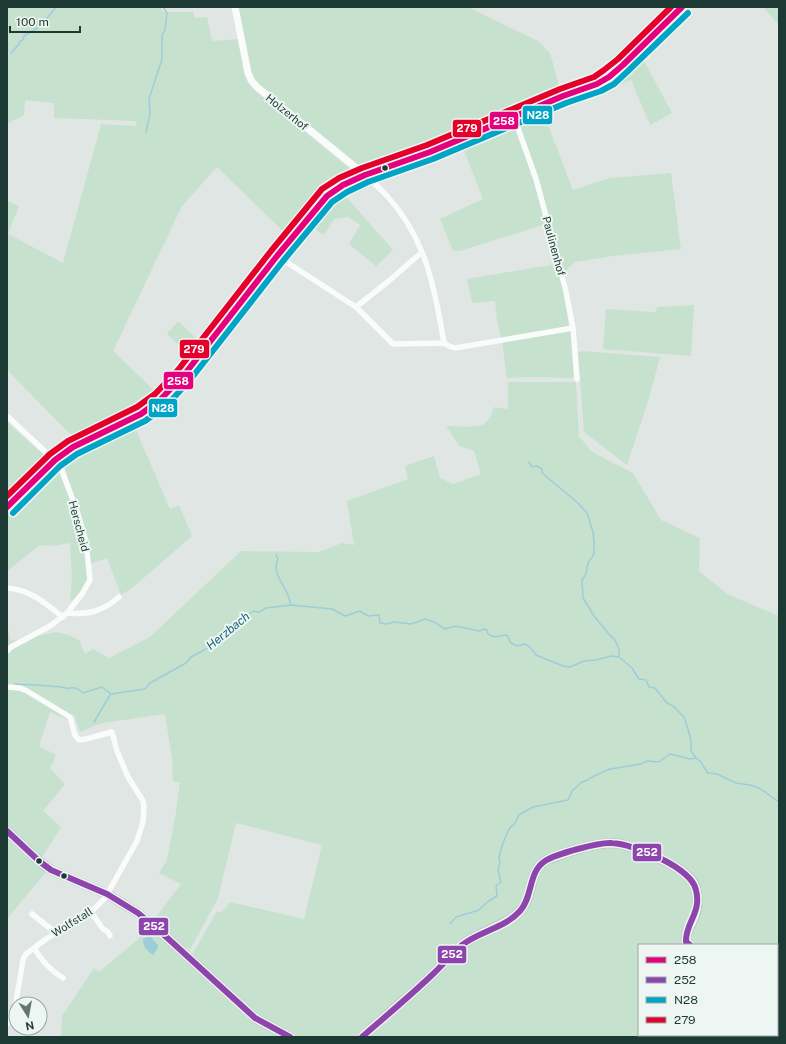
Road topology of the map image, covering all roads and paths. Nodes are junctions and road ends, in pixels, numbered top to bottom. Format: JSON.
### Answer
{"nodes":[{"id":1,"x":235,"y":7,"type":"edge"},
{"id":2,"x":682,"y":7,"type":"edge"},
{"id":3,"x":514,"y":117,"type":"junction"},
{"id":4,"x":364,"y":175,"type":"junction"},
{"id":5,"x":422,"y":252,"type":"junction"},
{"id":6,"x":277,"y":256,"type":"junction"},
{"id":7,"x":356,"y":307,"type":"junction"},
{"id":8,"x":573,"y":328,"type":"junction"},
{"id":9,"x":444,"y":343,"type":"junction"},
{"id":10,"x":577,"y":379,"type":"dead end"},
{"id":11,"x":7,"y":416,"type":"edge"},
{"id":12,"x":55,"y":460,"type":"junction"},
{"id":13,"x":7,"y":507,"type":"edge"},
{"id":14,"x":7,"y":588,"type":"edge"},
{"id":15,"x":119,"y":597,"type":"dead end"},
{"id":16,"x":65,"y":615,"type":"junction"},
{"id":17,"x":7,"y":651,"type":"edge"},
{"id":18,"x":7,"y":687,"type":"edge"},
{"id":19,"x":7,"y":831,"type":"edge"},
{"id":20,"x":107,"y":894,"type":"junction"},
{"id":21,"x":91,"y":912,"type":"junction"},
{"id":22,"x":32,"y":914,"type":"dead end"},
{"id":23,"x":56,"y":933,"type":"junction"},
{"id":24,"x":110,"y":936,"type":"dead end"},
{"id":25,"x":689,"y":944,"type":"edge"},
{"id":26,"x":34,"y":948,"type":"junction"},
{"id":27,"x":63,"y":978,"type":"dead end"},
{"id":28,"x":7,"y":1024,"type":"edge"},
{"id":29,"x":290,"y":1037,"type":"edge"},
{"id":30,"x":362,"y":1037,"type":"edge"}],
"edges":[{"from":1,"to":4,"type":"street","name":"Holzerhof"},
{"from":2,"to":3,"type":"street"},
{"from":3,"to":4,"type":"street"},
{"from":3,"to":8,"type":"street","name":"Paulinenhof"},
{"from":4,"to":5,"type":"street"},
{"from":4,"to":6,"type":"street"},
{"from":5,"to":7,"type":"street"},
{"from":5,"to":9,"type":"street"},
{"from":6,"to":7,"type":"street"},
{"from":6,"to":12,"type":"street"},
{"from":7,"to":9,"type":"street"},
{"from":8,"to":9,"type":"street"},
{"from":8,"to":10,"type":"street","name":"Paulinenhof"},
{"from":11,"to":12,"type":"street","name":"Herscheid"},
{"from":12,"to":13,"type":"street"},
{"from":12,"to":16,"type":"street","name":"Herscheid"},
{"from":14,"to":16,"type":"street"},
{"from":15,"to":16,"type":"street"},
{"from":16,"to":17,"type":"street","name":"Herscheid"},
{"from":18,"to":20,"type":"street","name":"Wolfstall"},
{"from":19,"to":20,"type":"main road"},
{"from":20,"to":21,"type":"street","name":"Wolfstall"},
{"from":20,"to":29,"type":"main road"},
{"from":21,"to":23,"type":"street","name":"Wolfstall"},
{"from":21,"to":24,"type":"street"},
{"from":22,"to":23,"type":"street"},
{"from":23,"to":26,"type":"street","name":"Wolfstall"},
{"from":25,"to":30,"type":"main road"},
{"from":26,"to":27,"type":"street"},
{"from":26,"to":28,"type":"street","name":"Wolfstall"}]}
